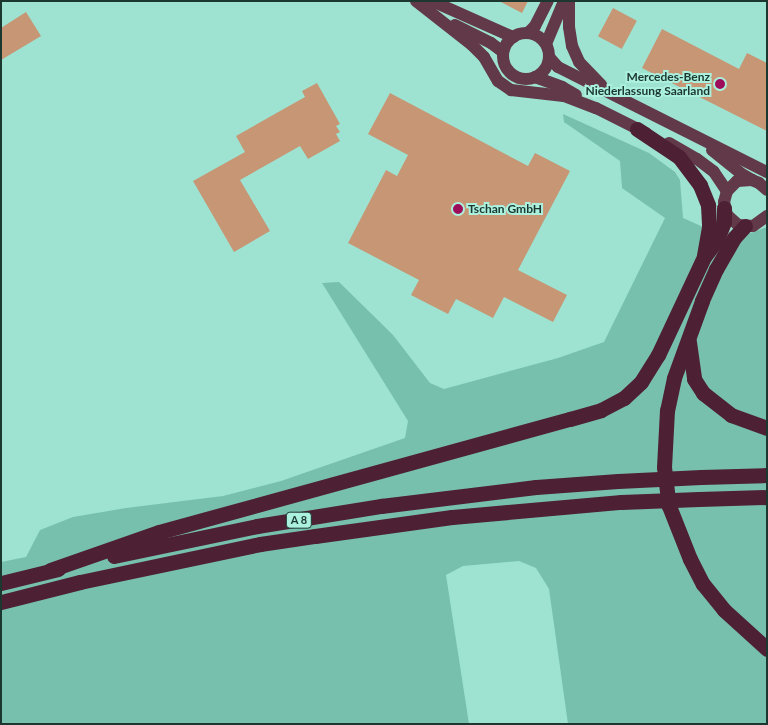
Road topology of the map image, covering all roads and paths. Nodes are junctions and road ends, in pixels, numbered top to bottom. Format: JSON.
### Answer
{"nodes":[{"id":1,"x":548,"y":1,"type":"edge"},
{"id":2,"x":564,"y":1,"type":"edge"},
{"id":3,"x":569,"y":1,"type":"edge"},
{"id":4,"x":424,"y":4,"type":"edge"},
{"id":5,"x":528,"y":33,"type":"junction"},
{"id":6,"x":513,"y":37,"type":"junction"},
{"id":7,"x":546,"y":44,"type":"junction"},
{"id":8,"x":503,"y":52,"type":"junction"},
{"id":9,"x":549,"y":57,"type":"junction"},
{"id":10,"x":535,"y":77,"type":"junction"},
{"id":11,"x":620,"y":98,"type":"junction"},
{"id":12,"x":596,"y":108,"type":"junction"},
{"id":13,"x":664,"y":122,"type":"junction"},
{"id":14,"x":637,"y":128,"type":"junction"},
{"id":15,"x":767,"y":172,"type":"edge"},
{"id":16,"x":752,"y":180,"type":"junction"},
{"id":17,"x":767,"y":190,"type":"edge"},
{"id":18,"x":727,"y":191,"type":"junction"},
{"id":19,"x":724,"y":208,"type":"junction"},
{"id":20,"x":766,"y":217,"type":"edge"},
{"id":21,"x":745,"y":226,"type":"junction"},
{"id":22,"x":704,"y":257,"type":"junction"},
{"id":23,"x":689,"y":335,"type":"junction"},
{"id":24,"x":767,"y":428,"type":"edge"},
{"id":25,"x":767,"y":475,"type":"edge"},
{"id":26,"x":732,"y":498,"type":"junction"},
{"id":27,"x":767,"y":498,"type":"edge"},
{"id":28,"x":767,"y":504,"type":"edge"},
{"id":29,"x":50,"y":570,"type":"junction"},
{"id":30,"x":1,"y":584,"type":"edge"},
{"id":31,"x":1,"y":602,"type":"edge"},
{"id":32,"x":767,"y":649,"type":"edge"}],
"edges":[{"from":1,"to":5,"type":"main road"},
{"from":2,"to":7,"type":"main road"},
{"from":3,"to":11,"type":"main road"},
{"from":4,"to":6,"type":"main road"},
{"from":4,"to":8,"type":"main road"},
{"from":4,"to":12,"type":"main road"},
{"from":5,"to":6,"type":"main road"},
{"from":5,"to":7,"type":"main road"},
{"from":6,"to":8,"type":"main road"},
{"from":7,"to":9,"type":"main road"},
{"from":8,"to":10,"type":"main road"},
{"from":9,"to":10,"type":"main road"},
{"from":9,"to":11,"type":"main road"},
{"from":10,"to":12,"type":"main road"},
{"from":11,"to":13,"type":"main road"},
{"from":12,"to":14,"type":"main road"},
{"from":13,"to":15,"type":"main road"},
{"from":13,"to":16,"type":"main road"},
{"from":14,"to":18,"type":"main road"},
{"from":14,"to":22,"type":"highway"},
{"from":16,"to":17,"type":"main road"},
{"from":16,"to":18,"type":"main road"},
{"from":18,"to":19,"type":"main road"},
{"from":19,"to":21,"type":"main road"},
{"from":19,"to":22,"type":"highway"},
{"from":20,"to":21,"type":"main road"},
{"from":21,"to":23,"type":"highway"},
{"from":22,"to":29,"type":"highway"},
{"from":23,"to":24,"type":"highway"},
{"from":23,"to":32,"type":"highway"},
{"from":25,"to":29,"type":"highway","number":"A 8","bridge":true},
{"from":26,"to":27,"type":"highway","number":"A 8"},
{"from":26,"to":28,"type":"highway"},
{"from":26,"to":31,"type":"highway","number":"A 8","bridge":true},
{"from":29,"to":30,"type":"highway","number":"A 8"}]}
